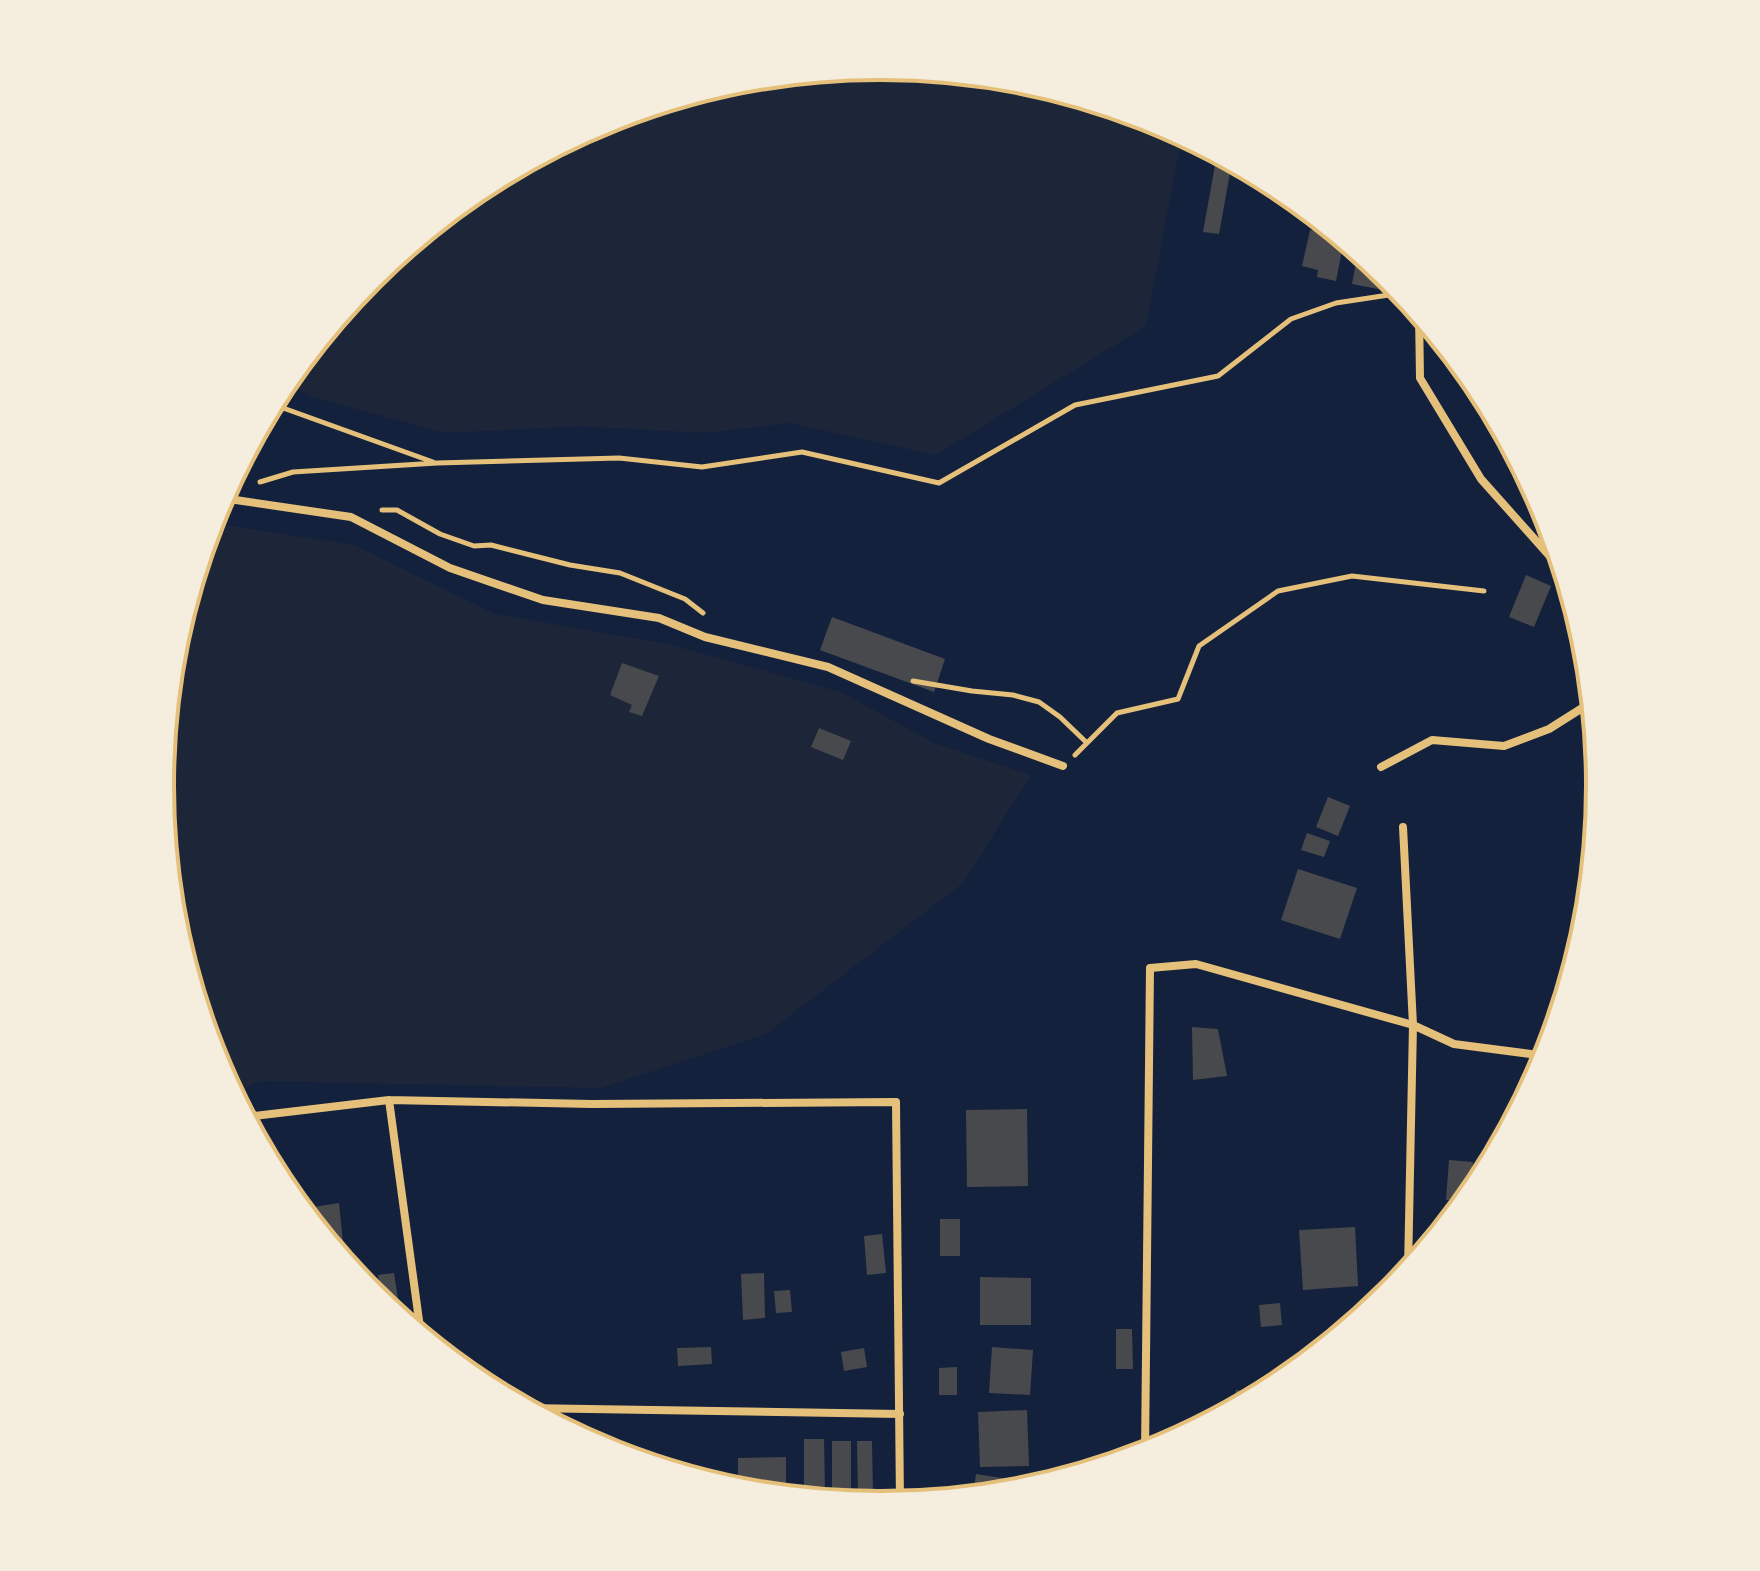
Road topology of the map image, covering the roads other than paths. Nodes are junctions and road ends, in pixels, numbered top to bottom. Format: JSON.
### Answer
{"nodes":[{"id":1,"x":1419,"y":331,"type":"edge"},
{"id":2,"x":235,"y":500,"type":"edge"},
{"id":3,"x":1545,"y":551,"type":"edge"},
{"id":4,"x":1581,"y":709,"type":"edge"},
{"id":5,"x":1063,"y":766,"type":"road end"},
{"id":6,"x":1381,"y":767,"type":"dead end"},
{"id":7,"x":1403,"y":827,"type":"dead end"},
{"id":8,"x":1413,"y":1025,"type":"junction"},
{"id":9,"x":1532,"y":1054,"type":"edge"},
{"id":10,"x":389,"y":1100,"type":"junction"},
{"id":11,"x":257,"y":1116,"type":"edge"},
{"id":12,"x":1408,"y":1253,"type":"edge"},
{"id":13,"x":419,"y":1319,"type":"edge"},
{"id":14,"x":550,"y":1408,"type":"edge"},
{"id":15,"x":900,"y":1414,"type":"junction"},
{"id":16,"x":1145,"y":1439,"type":"edge"},
{"id":17,"x":900,"y":1490,"type":"edge"}],
"edges":[{"from":1,"to":3,"type":"street"},
{"from":2,"to":5,"type":"street"},
{"from":4,"to":6,"type":"street"},
{"from":7,"to":8,"type":"street"},
{"from":8,"to":9,"type":"street"},
{"from":8,"to":12,"type":"street"},
{"from":8,"to":16,"type":"street"},
{"from":10,"to":11,"type":"street"},
{"from":10,"to":13,"type":"street"},
{"from":10,"to":15,"type":"street"},
{"from":14,"to":15,"type":"street"},
{"from":15,"to":17,"type":"street"}]}
